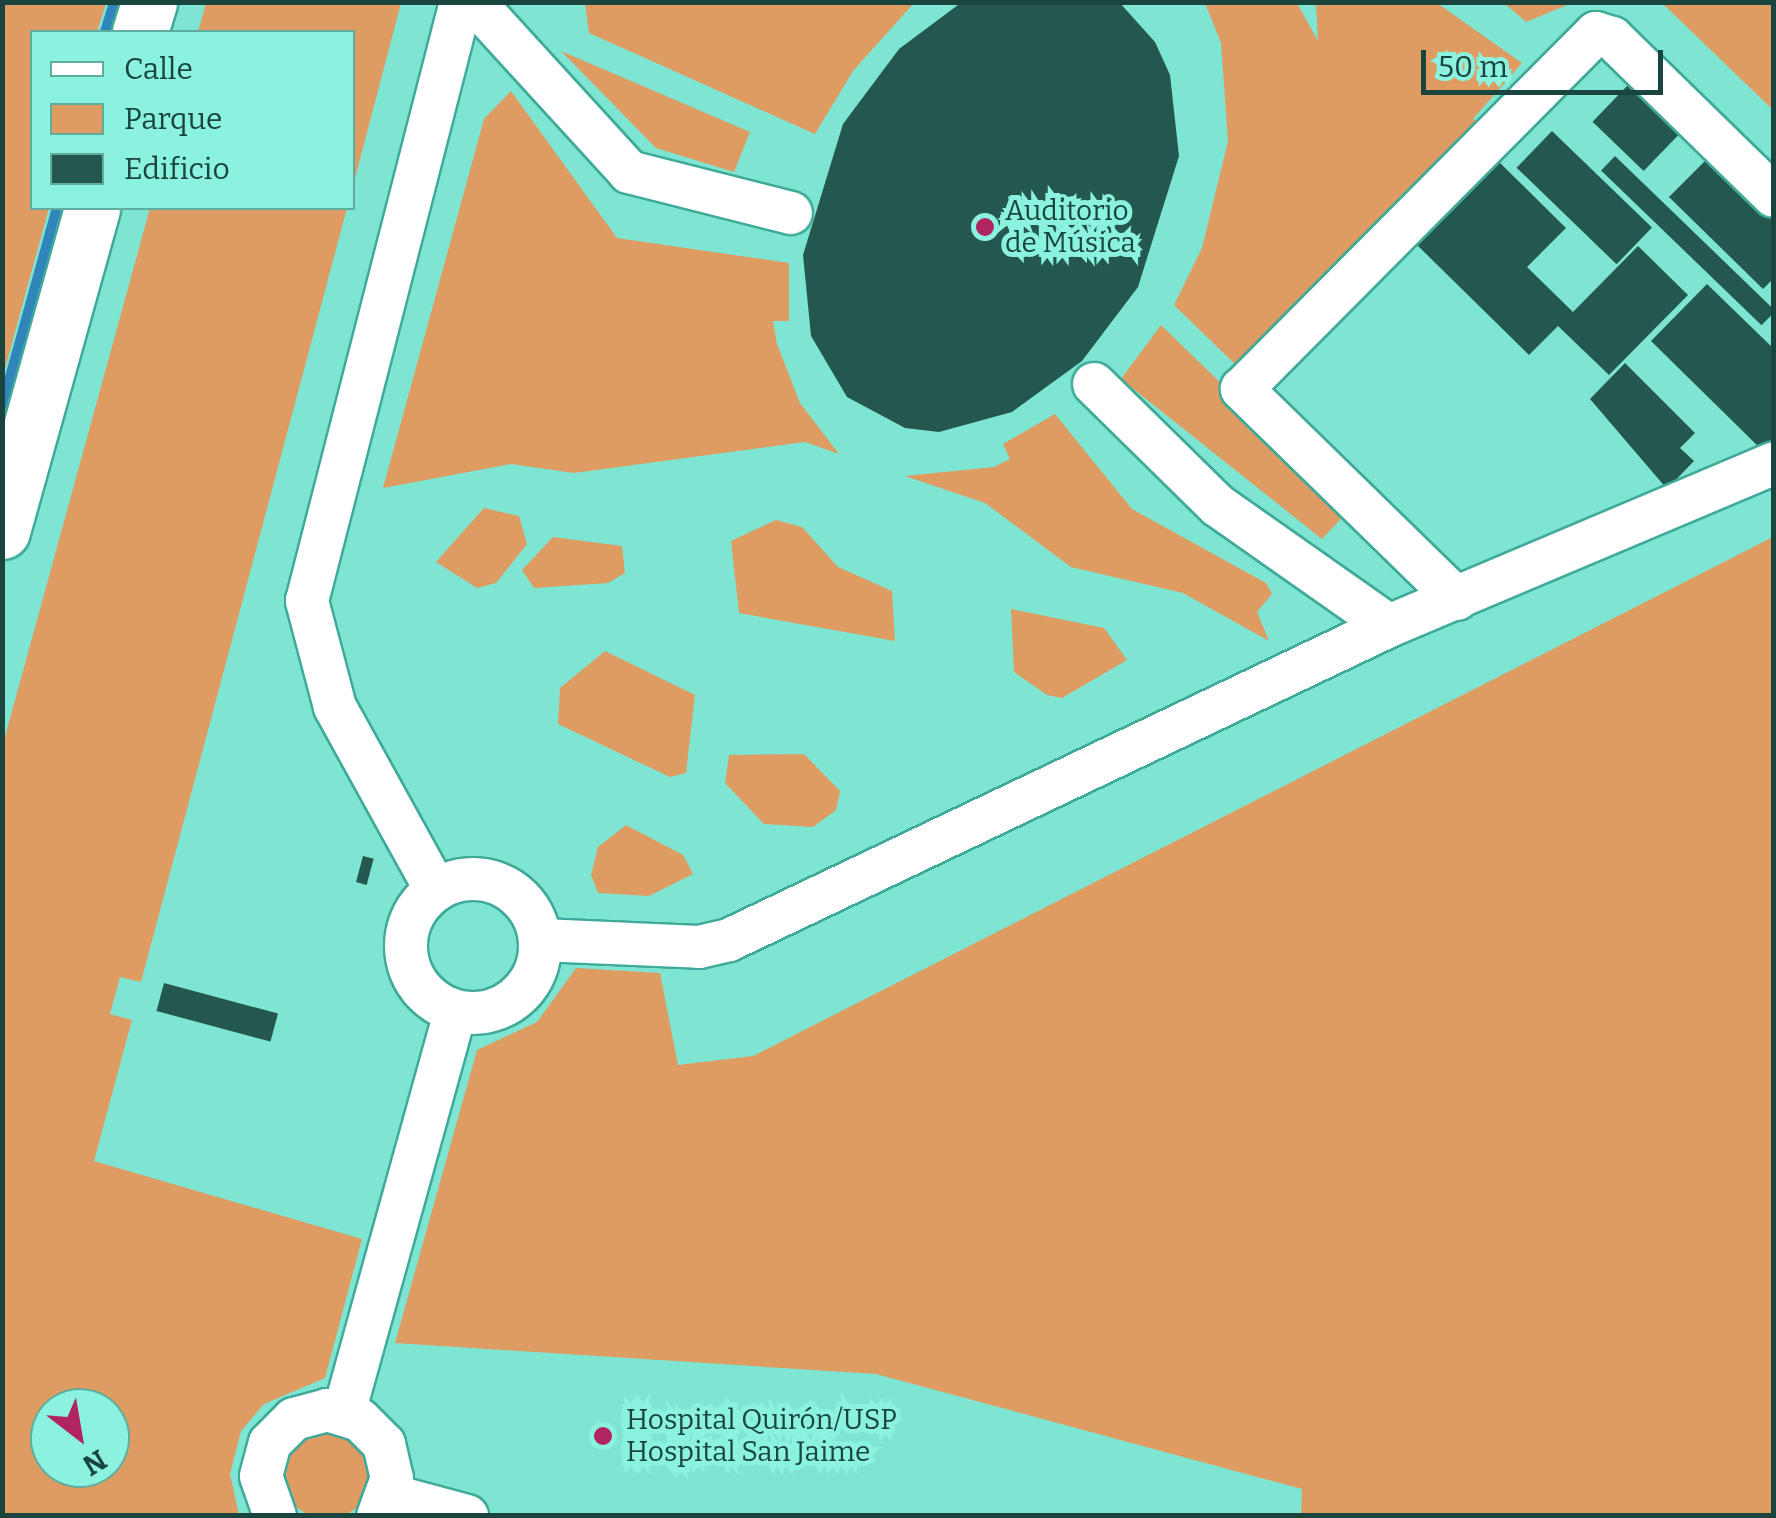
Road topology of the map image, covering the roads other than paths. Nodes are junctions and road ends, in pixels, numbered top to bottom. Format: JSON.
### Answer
{"nodes":[{"id":1,"x":149,"y":2,"type":"edge"},
{"id":2,"x":462,"y":2,"type":"edge"},
{"id":3,"x":474,"y":2,"type":"edge"},
{"id":4,"x":141,"y":30,"type":"edge"},
{"id":5,"x":1774,"y":196,"type":"edge"},
{"id":6,"x":91,"y":210,"type":"edge"},
{"id":7,"x":791,"y":213,"type":"dead end"},
{"id":8,"x":1094,"y":384,"type":"dead end"},
{"id":9,"x":1774,"y":462,"type":"edge"},
{"id":10,"x":2,"y":532,"type":"edge"},
{"id":11,"x":1457,"y":599,"type":"junction"},
{"id":12,"x":1389,"y":626,"type":"junction"},
{"id":13,"x":436,"y":890,"type":"junction"},
{"id":14,"x":541,"y":940,"type":"junction"},
{"id":15,"x":455,"y":1012,"type":"junction"},
{"id":16,"x":344,"y":1413,"type":"junction"},
{"id":17,"x":383,"y":1505,"type":"edge"},
{"id":18,"x":275,"y":1516,"type":"edge"},
{"id":19,"x":467,"y":1516,"type":"edge"}],
"edges":[{"from":1,"to":4,"type":"highway"},
{"from":2,"to":13,"type":"street"},
{"from":3,"to":7,"type":"street"},
{"from":5,"to":11,"type":"street"},
{"from":6,"to":10,"type":"highway"},
{"from":8,"to":12,"type":"street"},
{"from":9,"to":11,"type":"street"},
{"from":11,"to":12,"type":"street"},
{"from":12,"to":14,"type":"street"},
{"from":13,"to":14,"type":"street"},
{"from":13,"to":15,"type":"street"},
{"from":14,"to":15,"type":"street"},
{"from":15,"to":16,"type":"street"},
{"from":16,"to":17,"type":"street"},
{"from":16,"to":18,"type":"street"},
{"from":17,"to":19,"type":"street"}]}
